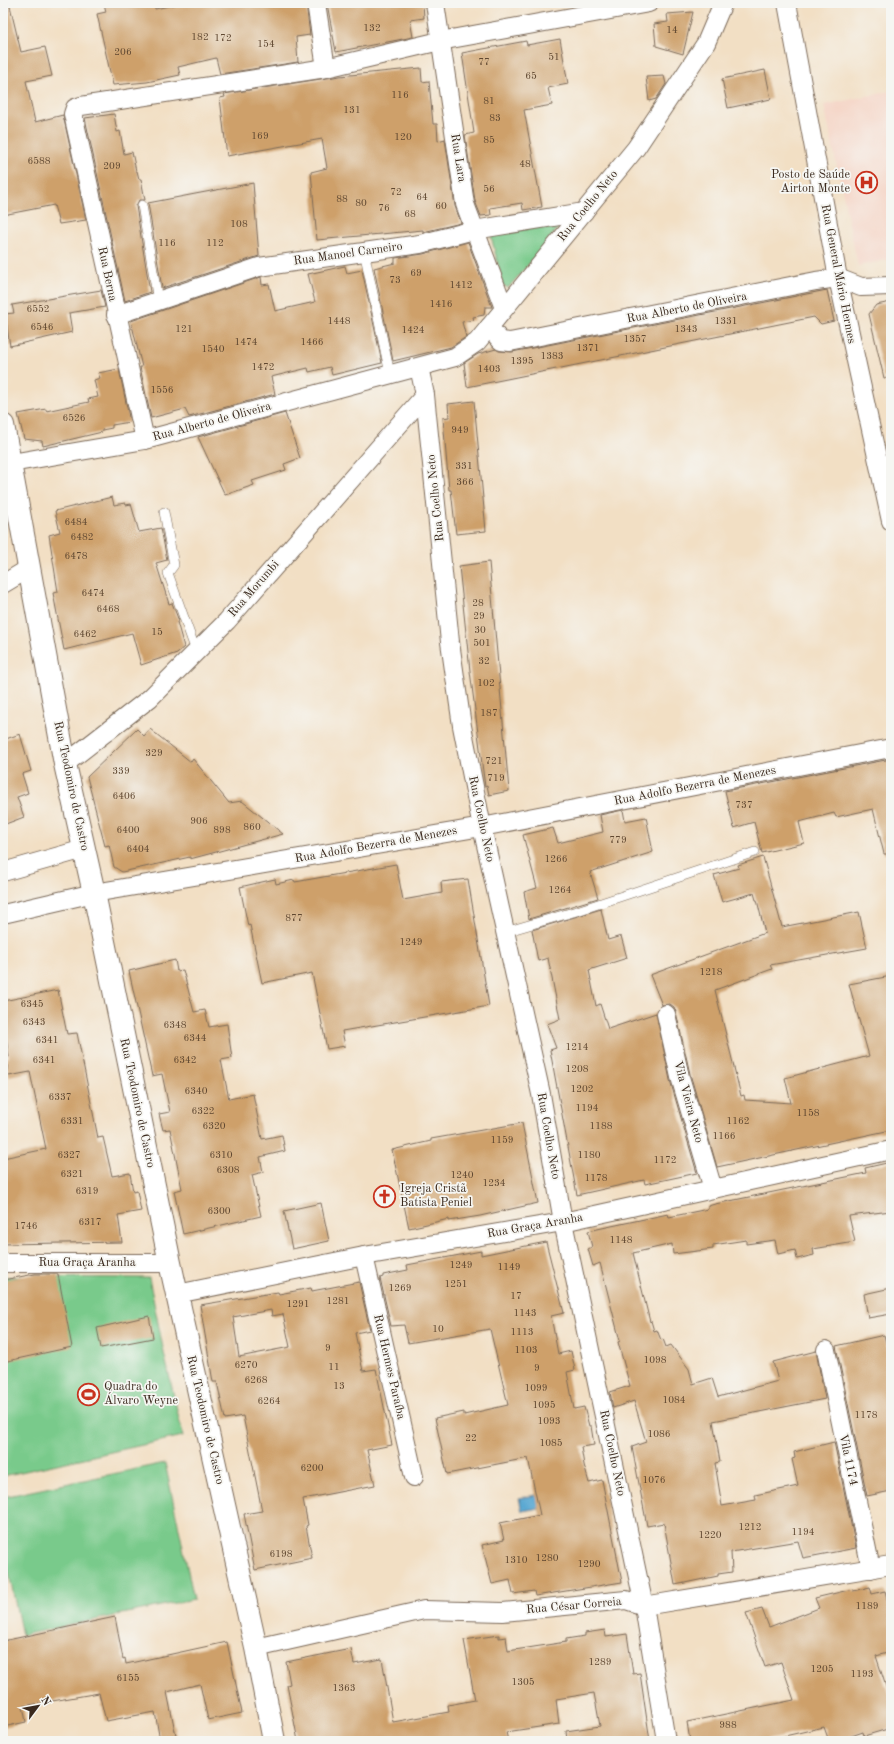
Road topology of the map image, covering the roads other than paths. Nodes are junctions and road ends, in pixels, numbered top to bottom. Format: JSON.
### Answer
{"nodes":[{"id":1,"x":316,"y":3,"type":"edge"},
{"id":2,"x":435,"y":3,"type":"edge"},
{"id":3,"x":649,"y":3,"type":"edge"},
{"id":4,"x":723,"y":3,"type":"edge"},
{"id":5,"x":787,"y":3,"type":"edge"},
{"id":6,"x":440,"y":41,"type":"junction"},
{"id":7,"x":326,"y":68,"type":"junction"},
{"id":8,"x":142,"y":205,"type":"dead end"},
{"id":9,"x":584,"y":212,"type":"junction"},
{"id":10,"x":474,"y":230,"type":"junction"},
{"id":11,"x":364,"y":251,"type":"junction"},
{"id":12,"x":838,"y":278,"type":"junction"},
{"id":13,"x":891,"y":286,"type":"edge"},
{"id":14,"x":158,"y":301,"type":"junction"},
{"id":15,"x":504,"y":308,"type":"junction"},
{"id":16,"x":116,"y":315,"type":"junction"},
{"id":17,"x":489,"y":327,"type":"junction"},
{"id":18,"x":419,"y":367,"type":"junction"},
{"id":19,"x":390,"y":374,"type":"junction"},
{"id":20,"x":425,"y":395,"type":"junction"},
{"id":21,"x":3,"y":425,"type":"edge"},
{"id":22,"x":145,"y":440,"type":"junction"},
{"id":23,"x":7,"y":463,"type":"edge"},
{"id":24,"x":164,"y":512,"type":"dead end"},
{"id":25,"x":891,"y":521,"type":"edge"},
{"id":26,"x":28,"y":569,"type":"junction"},
{"id":27,"x":3,"y":584,"type":"edge"},
{"id":28,"x":196,"y":652,"type":"junction"},
{"id":29,"x":891,"y":748,"type":"edge"},
{"id":30,"x":65,"y":764,"type":"junction"},
{"id":31,"x":482,"y":827,"type":"junction"},
{"id":32,"x":84,"y":849,"type":"junction"},
{"id":33,"x":755,"y":852,"type":"dead end"},
{"id":34,"x":3,"y":872,"type":"edge"},
{"id":35,"x":94,"y":893,"type":"junction"},
{"id":36,"x":3,"y":914,"type":"edge"},
{"id":37,"x":505,"y":932,"type":"junction"},
{"id":38,"x":666,"y":1014,"type":"dead end"},
{"id":39,"x":891,"y":1150,"type":"edge"},
{"id":40,"x":713,"y":1189,"type":"junction"},
{"id":41,"x":563,"y":1222,"type":"junction"},
{"id":42,"x":364,"y":1256,"type":"junction"},
{"id":43,"x":3,"y":1263,"type":"edge"},
{"id":44,"x":170,"y":1263,"type":"junction"},
{"id":45,"x":177,"y":1294,"type":"junction"},
{"id":46,"x":826,"y":1350,"type":"dead end"},
{"id":47,"x":414,"y":1477,"type":"dead end"},
{"id":48,"x":891,"y":1565,"type":"edge"},
{"id":49,"x":871,"y":1569,"type":"junction"},
{"id":50,"x":644,"y":1606,"type":"junction"},
{"id":51,"x":256,"y":1648,"type":"junction"},
{"id":52,"x":274,"y":1741,"type":"edge"},
{"id":53,"x":666,"y":1741,"type":"edge"}],
"edges":[{"from":1,"to":7,"type":"street"},
{"from":2,"to":6,"type":"street","name":"Rua Lara"},
{"from":3,"to":6,"type":"street"},
{"from":4,"to":9,"type":"street","name":"Rua Coelho Neto"},
{"from":5,"to":12,"type":"street","name":"Rua General Mário Hermes"},
{"from":6,"to":7,"type":"street"},
{"from":6,"to":10,"type":"street","name":"Rua Lara"},
{"from":7,"to":16,"type":"street","name":"Rua Berna"},
{"from":8,"to":14,"type":"lane"},
{"from":9,"to":10,"type":"street","name":"Rua Manoel Carneiro"},
{"from":9,"to":15,"type":"street","name":"Rua Coelho Neto"},
{"from":10,"to":11,"type":"street","name":"Rua Manoel Carneiro"},
{"from":10,"to":15,"type":"street","name":"Rua Lara"},
{"from":11,"to":14,"type":"street","name":"Rua Manoel Carneiro"},
{"from":11,"to":19,"type":"lane"},
{"from":12,"to":13,"type":"street","name":"Rua Alberto de Oliveira"},
{"from":12,"to":17,"type":"street","name":"Rua Alberto de Oliveira"},
{"from":12,"to":25,"type":"street","name":"Rua General Mário Hermes"},
{"from":14,"to":16,"type":"street","name":"Rua Manoel Carneiro"},
{"from":15,"to":17,"type":"street","name":"Rua Coelho Neto"},
{"from":16,"to":22,"type":"street","name":"Rua Berna"},
{"from":17,"to":18,"type":"street","name":"Rua Coelho Neto"},
{"from":18,"to":19,"type":"street","name":"Rua Alberto de Oliveira"},
{"from":18,"to":20,"type":"street","name":"Rua Coelho Neto"},
{"from":19,"to":22,"type":"street","name":"Rua Alberto de Oliveira"},
{"from":20,"to":28,"type":"street","name":"Rua Morumbi"},
{"from":20,"to":31,"type":"street","name":"Rua Coelho Neto"},
{"from":21,"to":23,"type":"street","name":"Rua Teodomiro de Castro"},
{"from":22,"to":23,"type":"street","name":"Rua Alberto de Oliveira"},
{"from":23,"to":26,"type":"street","name":"Rua Teodomiro de Castro"},
{"from":24,"to":28,"type":"lane"},
{"from":26,"to":27,"type":"street"},
{"from":26,"to":30,"type":"street","name":"Rua Teodomiro de Castro"},
{"from":28,"to":30,"type":"street","name":"Rua Morumbi"},
{"from":29,"to":31,"type":"street","name":"Rua Adolfo Bezerra de Menezes"},
{"from":30,"to":32,"type":"street","name":"Rua Teodomiro de Castro"},
{"from":31,"to":35,"type":"street","name":"Rua Adolfo Bezerra de Menezes"},
{"from":31,"to":37,"type":"street","name":"Rua Coelho Neto"},
{"from":32,"to":34,"type":"street"},
{"from":32,"to":35,"type":"street","name":"Rua Teodomiro de Castro"},
{"from":33,"to":37,"type":"lane"},
{"from":35,"to":36,"type":"street","name":"Rua Adolfo Bezerra de Menezes"},
{"from":35,"to":44,"type":"street","name":"Rua Teodomiro de Castro"},
{"from":37,"to":41,"type":"street","name":"Rua Coelho Neto"},
{"from":38,"to":40,"type":"street","name":"Vila Vieira Neto"},
{"from":39,"to":40,"type":"street","name":"Rua Graça Aranha"},
{"from":40,"to":41,"type":"street","name":"Rua Graça Aranha"},
{"from":41,"to":42,"type":"street","name":"Rua Graça Aranha"},
{"from":41,"to":50,"type":"street","name":"Rua Coelho Neto"},
{"from":42,"to":45,"type":"street","name":"Rua Graça Aranha"},
{"from":42,"to":47,"type":"street","name":"Rua Hermes Paraíba"},
{"from":43,"to":44,"type":"street","name":"Rua Graça Aranha"},
{"from":44,"to":45,"type":"street","name":"Rua Teodomiro de Castro"},
{"from":45,"to":51,"type":"street","name":"Rua Teodomiro de Castro"},
{"from":46,"to":49,"type":"street","name":"Vila 1174"},
{"from":48,"to":49,"type":"street","name":"Rua César Correia"},
{"from":49,"to":50,"type":"street","name":"Rua César Correia"},
{"from":50,"to":51,"type":"street","name":"Rua César Correia"},
{"from":50,"to":53,"type":"street","name":"Rua Coelho Neto"},
{"from":51,"to":52,"type":"street","name":"Rua Teodomiro de Castro"}]}
